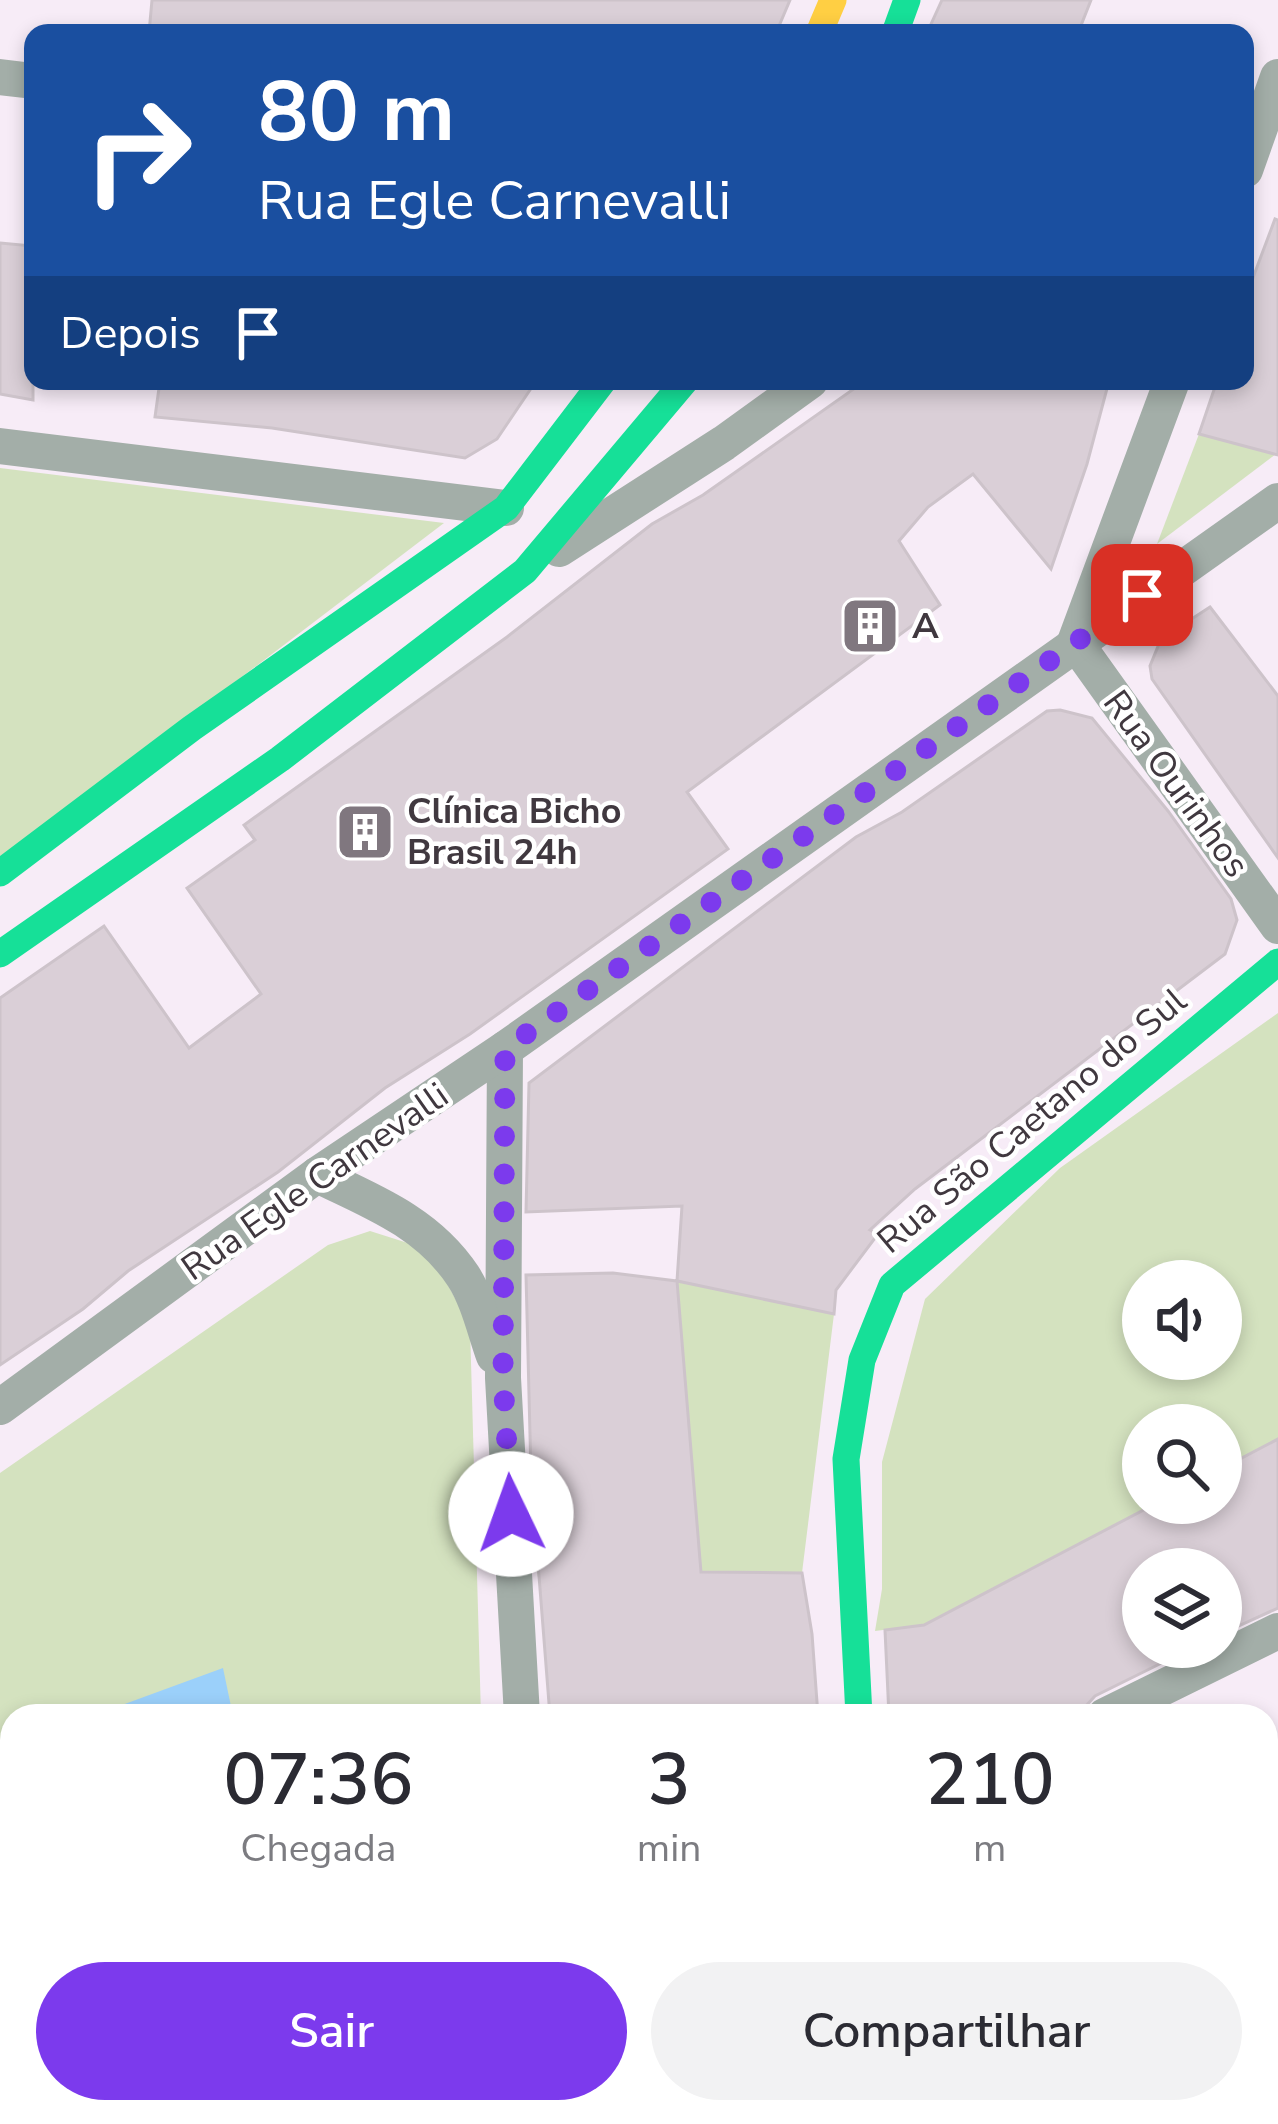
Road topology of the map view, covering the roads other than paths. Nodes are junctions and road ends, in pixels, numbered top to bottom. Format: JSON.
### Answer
{"nodes":[{"id":1,"x":1264,"y":91,"type":"edge"},
{"id":2,"x":1254,"y":133,"type":"edge"},
{"id":3,"x":596,"y":390,"type":"edge"},
{"id":4,"x":678,"y":390,"type":"edge"},
{"id":5,"x":798,"y":390,"type":"edge"},
{"id":6,"x":1169,"y":390,"type":"edge"},
{"id":7,"x":662,"y":412,"type":"junction"},
{"id":8,"x":724,"y":443,"type":"junction"},
{"id":9,"x":0,"y":446,"type":"edge"},
{"id":10,"x":1278,"y":501,"type":"edge"},
{"id":11,"x":506,"y":508,"type":"junction"},
{"id":12,"x":525,"y":571,"type":"junction"},
{"id":13,"x":1075,"y":642,"type":"junction"},
{"id":14,"x":0,"y":874,"type":"edge"},
{"id":15,"x":1278,"y":926,"type":"edge"},
{"id":16,"x":0,"y":954,"type":"edge"},
{"id":17,"x":1278,"y":962,"type":"edge"},
{"id":18,"x":505,"y":1049,"type":"junction"},
{"id":19,"x":317,"y":1175,"type":"junction"},
{"id":20,"x":503,"y":1378,"type":"junction"},
{"id":21,"x":0,"y":1407,"type":"edge"},
{"id":22,"x":1278,"y":1630,"type":"edge"},
{"id":23,"x":521,"y":1704,"type":"edge"},
{"id":24,"x":858,"y":1704,"type":"edge"},
{"id":25,"x":1129,"y":1704,"type":"edge"}],
"edges":[{"from":1,"to":2,"type":"street"},
{"from":3,"to":11,"type":"main road"},
{"from":4,"to":7,"type":"main road"},
{"from":5,"to":8,"type":"street"},
{"from":6,"to":13,"type":"street"},
{"from":7,"to":8,"type":"street"},
{"from":7,"to":12,"type":"main road"},
{"from":8,"to":12,"type":"street"},
{"from":9,"to":11,"type":"street"},
{"from":10,"to":13,"type":"street","name":"Rua Egle Carnevalli"},
{"from":11,"to":14,"type":"main road"},
{"from":12,"to":16,"type":"main road"},
{"from":13,"to":15,"type":"street","name":"Rua Ourinhos"},
{"from":13,"to":18,"type":"street","name":"Rua Egle Carnevalli"},
{"from":17,"to":24,"type":"main road","name":"Rua São Caetano do Sul"},
{"from":18,"to":19,"type":"street","name":"Rua Egle Carnevalli"},
{"from":18,"to":20,"type":"street"},
{"from":19,"to":20,"type":"street"},
{"from":19,"to":21,"type":"street","name":"Rua Egle Carnevalli"},
{"from":20,"to":23,"type":"street"},
{"from":22,"to":25,"type":"street"}]}
